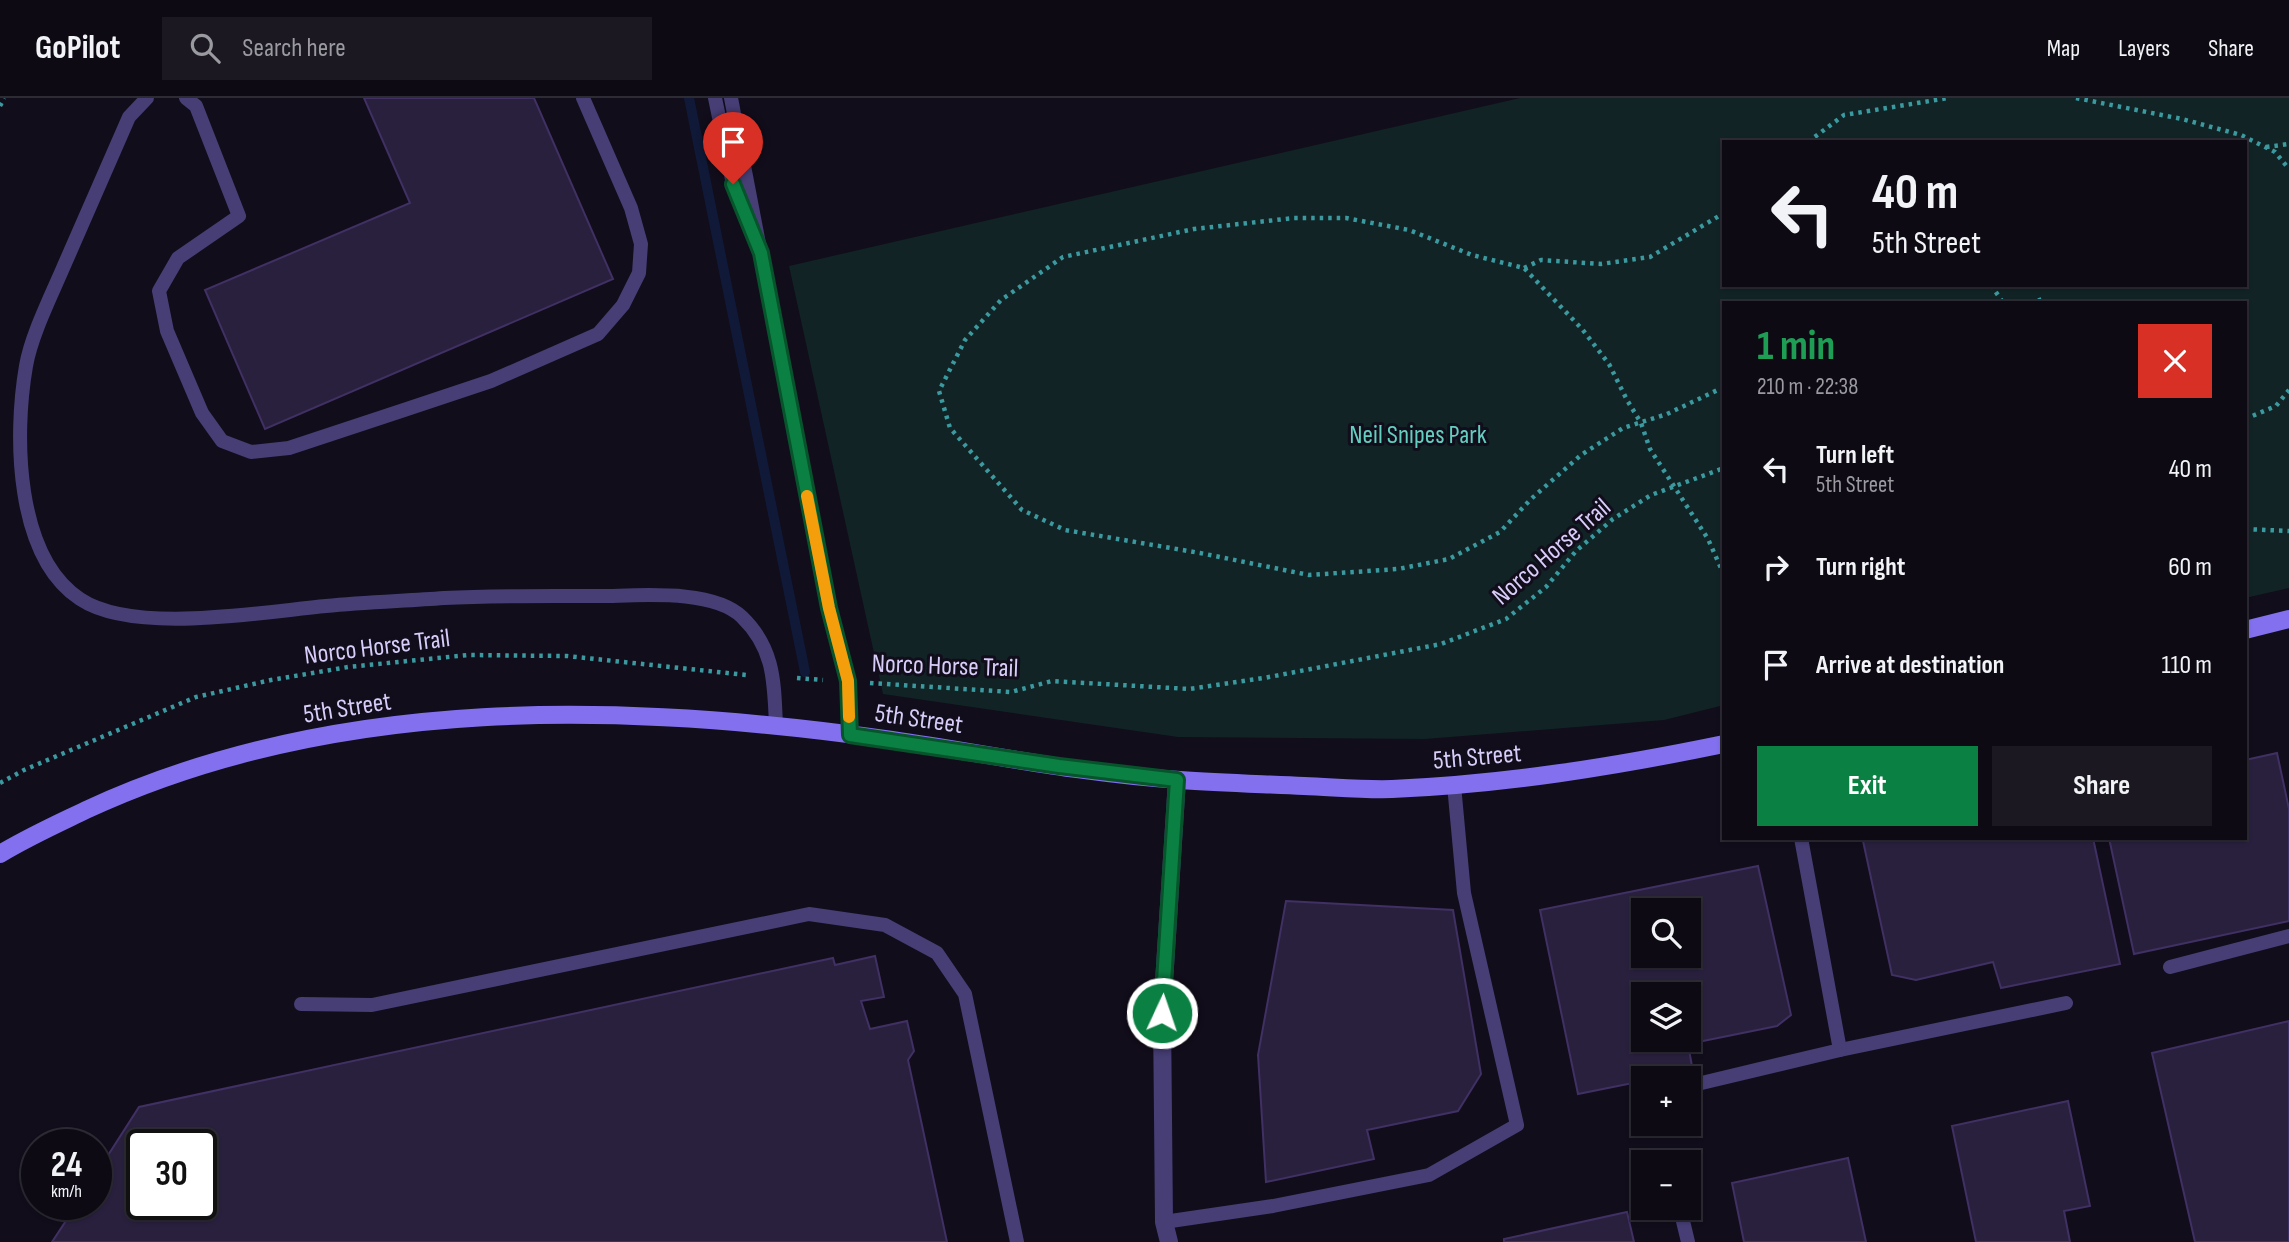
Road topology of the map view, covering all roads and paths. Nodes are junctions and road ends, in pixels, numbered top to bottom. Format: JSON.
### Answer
{"nodes":[{"id":1,"x":4,"y":98,"type":"edge"},
{"id":2,"x":146,"y":98,"type":"edge"},
{"id":3,"x":186,"y":98,"type":"edge"},
{"id":4,"x":583,"y":98,"type":"edge"},
{"id":5,"x":715,"y":98,"type":"edge"},
{"id":6,"x":731,"y":98,"type":"edge"},
{"id":7,"x":1948,"y":98,"type":"edge"},
{"id":8,"x":2076,"y":98,"type":"edge"},
{"id":9,"x":0,"y":106,"type":"edge"},
{"id":10,"x":1811,"y":140,"type":"edge"},
{"id":11,"x":2289,"y":144,"type":"edge"},
{"id":12,"x":2265,"y":148,"type":"junction"},
{"id":13,"x":2289,"y":169,"type":"edge"},
{"id":14,"x":1722,"y":214,"type":"edge"},
{"id":15,"x":761,"y":253,"type":"junction"},
{"id":16,"x":1524,"y":268,"type":"junction"},
{"id":17,"x":1722,"y":388,"type":"edge"},
{"id":18,"x":2289,"y":390,"type":"edge"},
{"id":19,"x":2247,"y":418,"type":"edge"},
{"id":20,"x":1641,"y":423,"type":"junction"},
{"id":21,"x":1722,"y":469,"type":"edge"},
{"id":22,"x":1674,"y":486,"type":"junction"},
{"id":23,"x":2247,"y":529,"type":"edge"},
{"id":24,"x":2289,"y":531,"type":"edge"},
{"id":25,"x":1722,"y":570,"type":"edge"},
{"id":26,"x":2289,"y":619,"type":"edge"},
{"id":27,"x":2247,"y":630,"type":"edge"},
{"id":28,"x":774,"y":677,"type":"junction"},
{"id":29,"x":848,"y":681,"type":"junction"},
{"id":30,"x":776,"y":726,"type":"junction"},
{"id":31,"x":850,"y":735,"type":"junction"},
{"id":32,"x":1722,"y":744,"type":"edge"},
{"id":33,"x":1177,"y":780,"type":"junction"},
{"id":34,"x":0,"y":783,"type":"edge"},
{"id":35,"x":1454,"y":785,"type":"junction"},
{"id":36,"x":1801,"y":840,"type":"edge"},
{"id":37,"x":0,"y":854,"type":"edge"},
{"id":38,"x":2289,"y":936,"type":"edge"},
{"id":39,"x":2170,"y":967,"type":"dead end"},
{"id":40,"x":2066,"y":1003,"type":"dead end"},
{"id":41,"x":301,"y":1004,"type":"dead end"},
{"id":42,"x":1840,"y":1050,"type":"junction"},
{"id":43,"x":1701,"y":1083,"type":"edge"},
{"id":44,"x":1683,"y":1220,"type":"edge"},
{"id":45,"x":1164,"y":1222,"type":"junction"},
{"id":46,"x":1017,"y":1242,"type":"edge"},
{"id":47,"x":1169,"y":1242,"type":"edge"},
{"id":48,"x":1688,"y":1242,"type":"edge"}],
"edges":[{"from":1,"to":9,"type":"path"},
{"from":2,"to":28,"type":"lane"},
{"from":3,"to":4,"type":"lane"},
{"from":5,"to":15,"type":"lane"},
{"from":6,"to":15,"type":"lane"},
{"from":7,"to":10,"type":"path"},
{"from":8,"to":12,"type":"path"},
{"from":11,"to":12,"type":"path"},
{"from":12,"to":13,"type":"path"},
{"from":14,"to":16,"type":"path"},
{"from":15,"to":29,"type":"lane"},
{"from":16,"to":20,"type":"path"},
{"from":16,"to":20,"type":"path"},
{"from":17,"to":20,"type":"path"},
{"from":18,"to":19,"type":"path"},
{"from":20,"to":22,"type":"path"},
{"from":21,"to":22,"type":"path","name":"Norco Horse Trail"},
{"from":22,"to":25,"type":"path"},
{"from":22,"to":29,"type":"path","name":"Norco Horse Trail"},
{"from":23,"to":24,"type":"path"},
{"from":26,"to":27,"type":"street"},
{"from":28,"to":29,"type":"path","name":"Norco Horse Trail"},
{"from":28,"to":30,"type":"lane"},
{"from":28,"to":34,"type":"path","name":"Norco Horse Trail"},
{"from":29,"to":31,"type":"lane"},
{"from":30,"to":31,"type":"street","name":"5th Street"},
{"from":30,"to":37,"type":"street","name":"5th Street"},
{"from":31,"to":33,"type":"street","name":"5th Street"},
{"from":32,"to":35,"type":"street","name":"5th Street"},
{"from":33,"to":35,"type":"street","name":"5th Street"},
{"from":33,"to":45,"type":"street"},
{"from":35,"to":45,"type":"lane"},
{"from":36,"to":42,"type":"lane"},
{"from":38,"to":39,"type":"lane"},
{"from":40,"to":42,"type":"lane"},
{"from":41,"to":46,"type":"lane"},
{"from":42,"to":43,"type":"lane"},
{"from":44,"to":48,"type":"lane"},
{"from":45,"to":47,"type":"street"}]}
